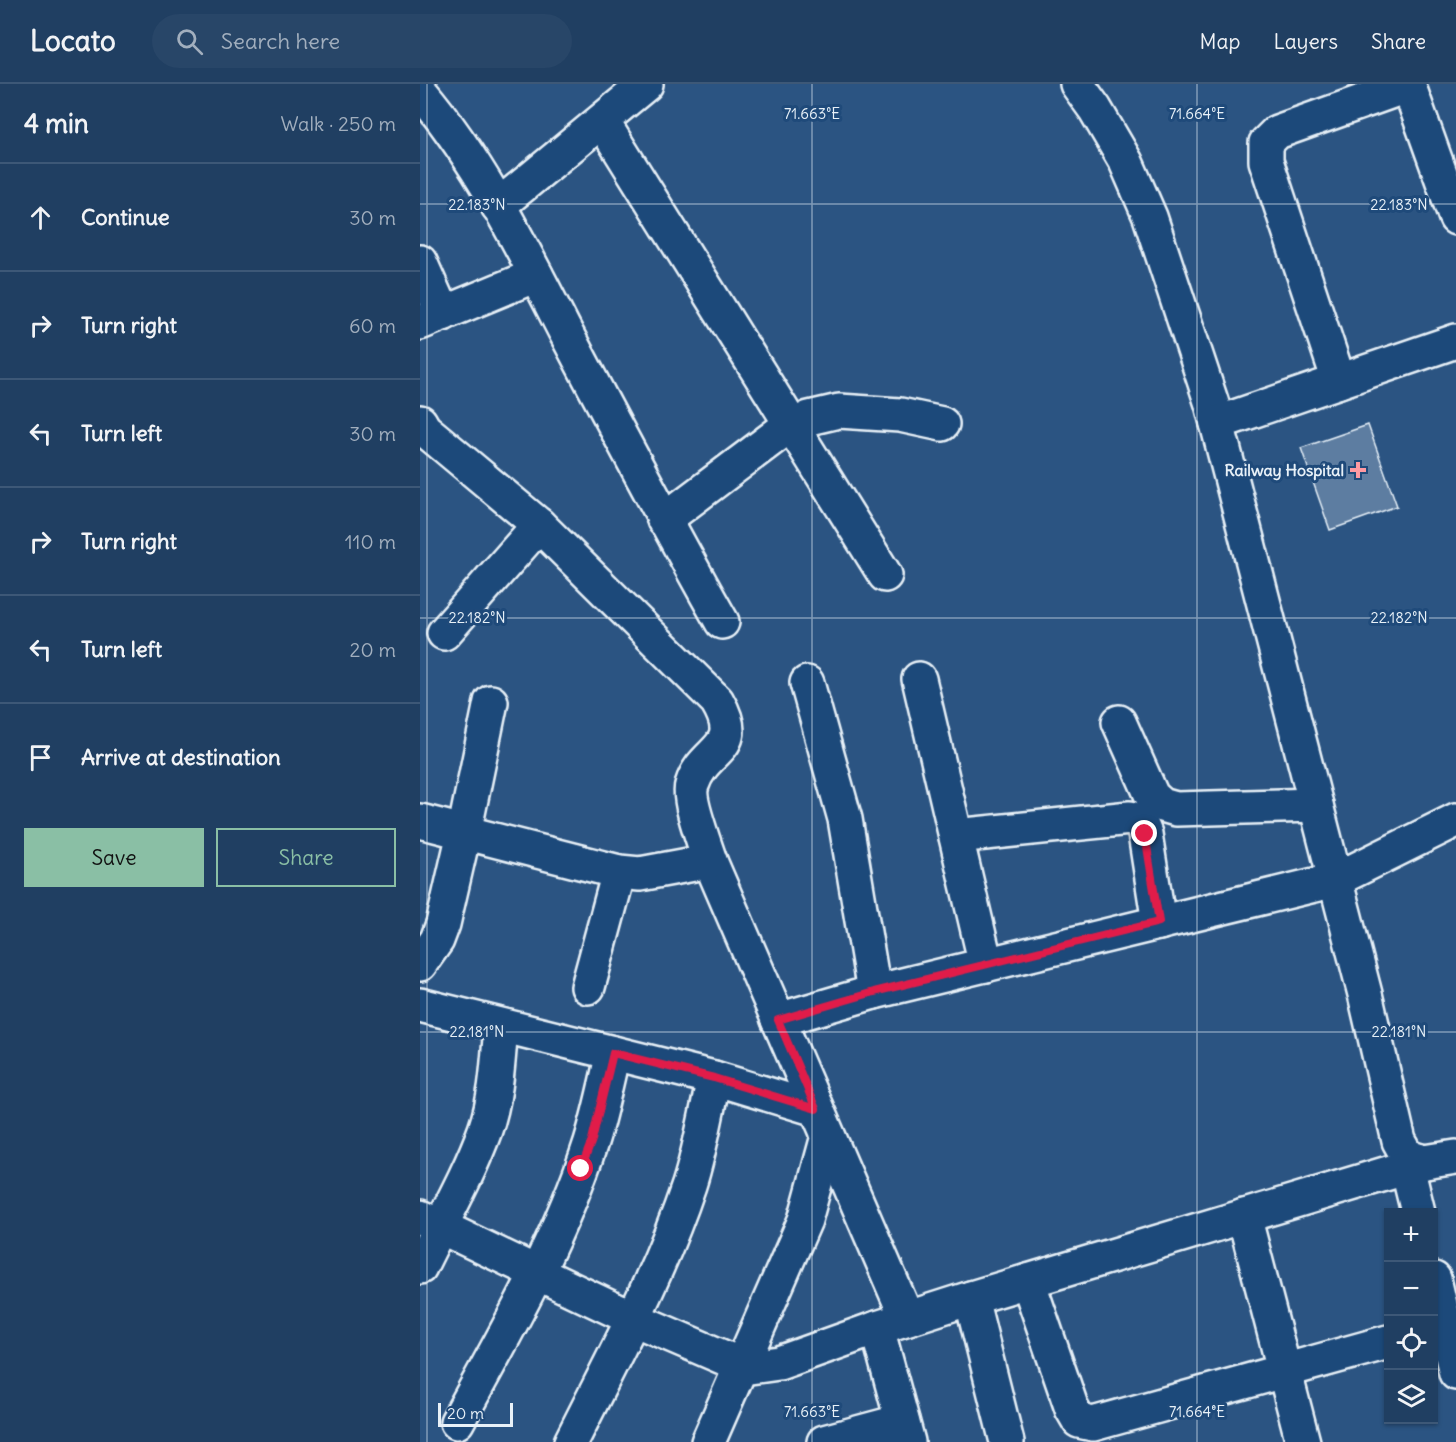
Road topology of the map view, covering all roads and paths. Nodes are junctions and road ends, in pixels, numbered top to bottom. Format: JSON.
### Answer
{"nodes":[{"id":1,"x":1077,"y":84,"type":"edge"},
{"id":2,"x":1408,"y":85,"type":"edge"},
{"id":3,"x":420,"y":91,"type":"edge"},
{"id":4,"x":621,"y":98,"type":"edge"},
{"id":5,"x":498,"y":206,"type":"junction"},
{"id":6,"x":1456,"y":218,"type":"edge"},
{"id":7,"x":420,"y":262,"type":"edge"},
{"id":8,"x":536,"y":275,"type":"junction"},
{"id":9,"x":432,"y":318,"type":"edge"},
{"id":10,"x":1456,"y":341,"type":"edge"},
{"id":11,"x":1339,"y":381,"type":"junction"},
{"id":12,"x":420,"y":422,"type":"edge"},
{"id":13,"x":1217,"y":423,"type":"junction"},
{"id":14,"x":942,"y":424,"type":"dead end"},
{"id":15,"x":791,"y":426,"type":"junction"},
{"id":16,"x":664,"y":520,"type":"junction"},
{"id":17,"x":539,"y":525,"type":"junction"},
{"id":18,"x":885,"y":575,"type":"dead end"},
{"id":19,"x":722,"y":622,"type":"dead end"},
{"id":20,"x":444,"y":633,"type":"dead end"},
{"id":21,"x":919,"y":679,"type":"dead end"},
{"id":22,"x":807,"y":683,"type":"dead end"},
{"id":23,"x":490,"y":702,"type":"dead end"},
{"id":24,"x":1119,"y":722,"type":"dead end"},
{"id":25,"x":1316,"y":805,"type":"junction"},
{"id":26,"x":1456,"y":820,"type":"edge"},
{"id":27,"x":420,"y":821,"type":"edge"},
{"id":28,"x":464,"y":833,"type":"junction"},
{"id":29,"x":956,"y":836,"type":"junction"},
{"id":30,"x":710,"y":861,"type":"junction"},
{"id":31,"x":619,"y":872,"type":"junction"},
{"id":32,"x":1335,"y":880,"type":"junction"},
{"id":33,"x":1159,"y":922,"type":"junction"},
{"id":34,"x":420,"y":964,"type":"edge"},
{"id":35,"x":986,"y":965,"type":"junction"},
{"id":36,"x":588,"y":987,"type":"dead end"},
{"id":37,"x":874,"y":992,"type":"junction"},
{"id":38,"x":420,"y":1005,"type":"edge"},
{"id":39,"x":778,"y":1020,"type":"junction"},
{"id":40,"x":501,"y":1026,"type":"junction"},
{"id":41,"x":613,"y":1053,"type":"junction"},
{"id":42,"x":714,"y":1078,"type":"junction"},
{"id":43,"x":822,"y":1122,"type":"junction"},
{"id":44,"x":1429,"y":1162,"type":"edge"},
{"id":45,"x":1419,"y":1208,"type":"edge"},
{"id":46,"x":1244,"y":1216,"type":"junction"},
{"id":47,"x":430,"y":1222,"type":"edge"},
{"id":48,"x":420,"y":1267,"type":"edge"},
{"id":49,"x":538,"y":1273,"type":"junction"},
{"id":50,"x":1028,"y":1281,"type":"junction"},
{"id":51,"x":1438,"y":1296,"type":"edge"},
{"id":52,"x":971,"y":1298,"type":"junction"},
{"id":53,"x":634,"y":1319,"type":"junction"},
{"id":54,"x":892,"y":1323,"type":"junction"},
{"id":55,"x":1445,"y":1327,"type":"edge"},
{"id":56,"x":1384,"y":1343,"type":"edge"},
{"id":57,"x":741,"y":1365,"type":"junction"},
{"id":58,"x":1283,"y":1371,"type":"junction"},
{"id":59,"x":1456,"y":1373,"type":"edge"},
{"id":60,"x":457,"y":1422,"type":"dead end"},
{"id":61,"x":905,"y":1431,"type":"edge"},
{"id":62,"x":571,"y":1442,"type":"edge"},
{"id":63,"x":708,"y":1442,"type":"edge"},
{"id":64,"x":824,"y":1442,"type":"edge"},
{"id":65,"x":1007,"y":1442,"type":"edge"},
{"id":66,"x":1303,"y":1442,"type":"edge"}],
"edges":[{"from":1,"to":13,"type":"street"},
{"from":2,"to":6,"type":"street"},
{"from":2,"to":11,"type":"street"},
{"from":3,"to":5,"type":"street"},
{"from":4,"to":5,"type":"street"},
{"from":4,"to":15,"type":"street"},
{"from":5,"to":8,"type":"street"},
{"from":7,"to":9,"type":"street"},
{"from":8,"to":9,"type":"street"},
{"from":8,"to":16,"type":"street"},
{"from":10,"to":11,"type":"street"},
{"from":11,"to":13,"type":"street"},
{"from":12,"to":17,"type":"street"},
{"from":13,"to":25,"type":"street"},
{"from":14,"to":15,"type":"street"},
{"from":15,"to":16,"type":"street"},
{"from":15,"to":18,"type":"street"},
{"from":16,"to":19,"type":"street"},
{"from":17,"to":20,"type":"street"},
{"from":17,"to":30,"type":"street"},
{"from":21,"to":29,"type":"street"},
{"from":22,"to":37,"type":"street"},
{"from":23,"to":28,"type":"street"},
{"from":24,"to":25,"type":"street"},
{"from":25,"to":32,"type":"street"},
{"from":26,"to":32,"type":"street"},
{"from":27,"to":28,"type":"street"},
{"from":28,"to":31,"type":"street"},
{"from":28,"to":34,"type":"street"},
{"from":29,"to":33,"type":"street"},
{"from":29,"to":35,"type":"street"},
{"from":30,"to":31,"type":"street"},
{"from":30,"to":39,"type":"street"},
{"from":31,"to":36,"type":"street"},
{"from":32,"to":33,"type":"street"},
{"from":32,"to":44,"type":"street"},
{"from":33,"to":35,"type":"street"},
{"from":35,"to":37,"type":"street"},
{"from":37,"to":39,"type":"street"},
{"from":38,"to":40,"type":"street"},
{"from":39,"to":43,"type":"street"},
{"from":40,"to":41,"type":"street"},
{"from":40,"to":47,"type":"street"},
{"from":41,"to":42,"type":"street"},
{"from":41,"to":49,"type":"street"},
{"from":42,"to":43,"type":"street"},
{"from":42,"to":53,"type":"street"},
{"from":43,"to":54,"type":"street"},
{"from":43,"to":57,"type":"street"},
{"from":44,"to":45,"type":"street"},
{"from":44,"to":46,"type":"street"},
{"from":46,"to":50,"type":"street"},
{"from":46,"to":58,"type":"street"},
{"from":47,"to":48,"type":"street"},
{"from":47,"to":49,"type":"street"},
{"from":49,"to":53,"type":"street"},
{"from":49,"to":60,"type":"street"},
{"from":50,"to":52,"type":"street"},
{"from":50,"to":58,"type":"street"},
{"from":51,"to":55,"type":"street"},
{"from":52,"to":54,"type":"street"},
{"from":52,"to":65,"type":"street"},
{"from":53,"to":57,"type":"street"},
{"from":53,"to":62,"type":"street"},
{"from":54,"to":57,"type":"street"},
{"from":54,"to":61,"type":"street"},
{"from":55,"to":59,"type":"street"},
{"from":56,"to":58,"type":"street"},
{"from":57,"to":63,"type":"street"},
{"from":58,"to":66,"type":"street"},
{"from":61,"to":64,"type":"street"}]}
